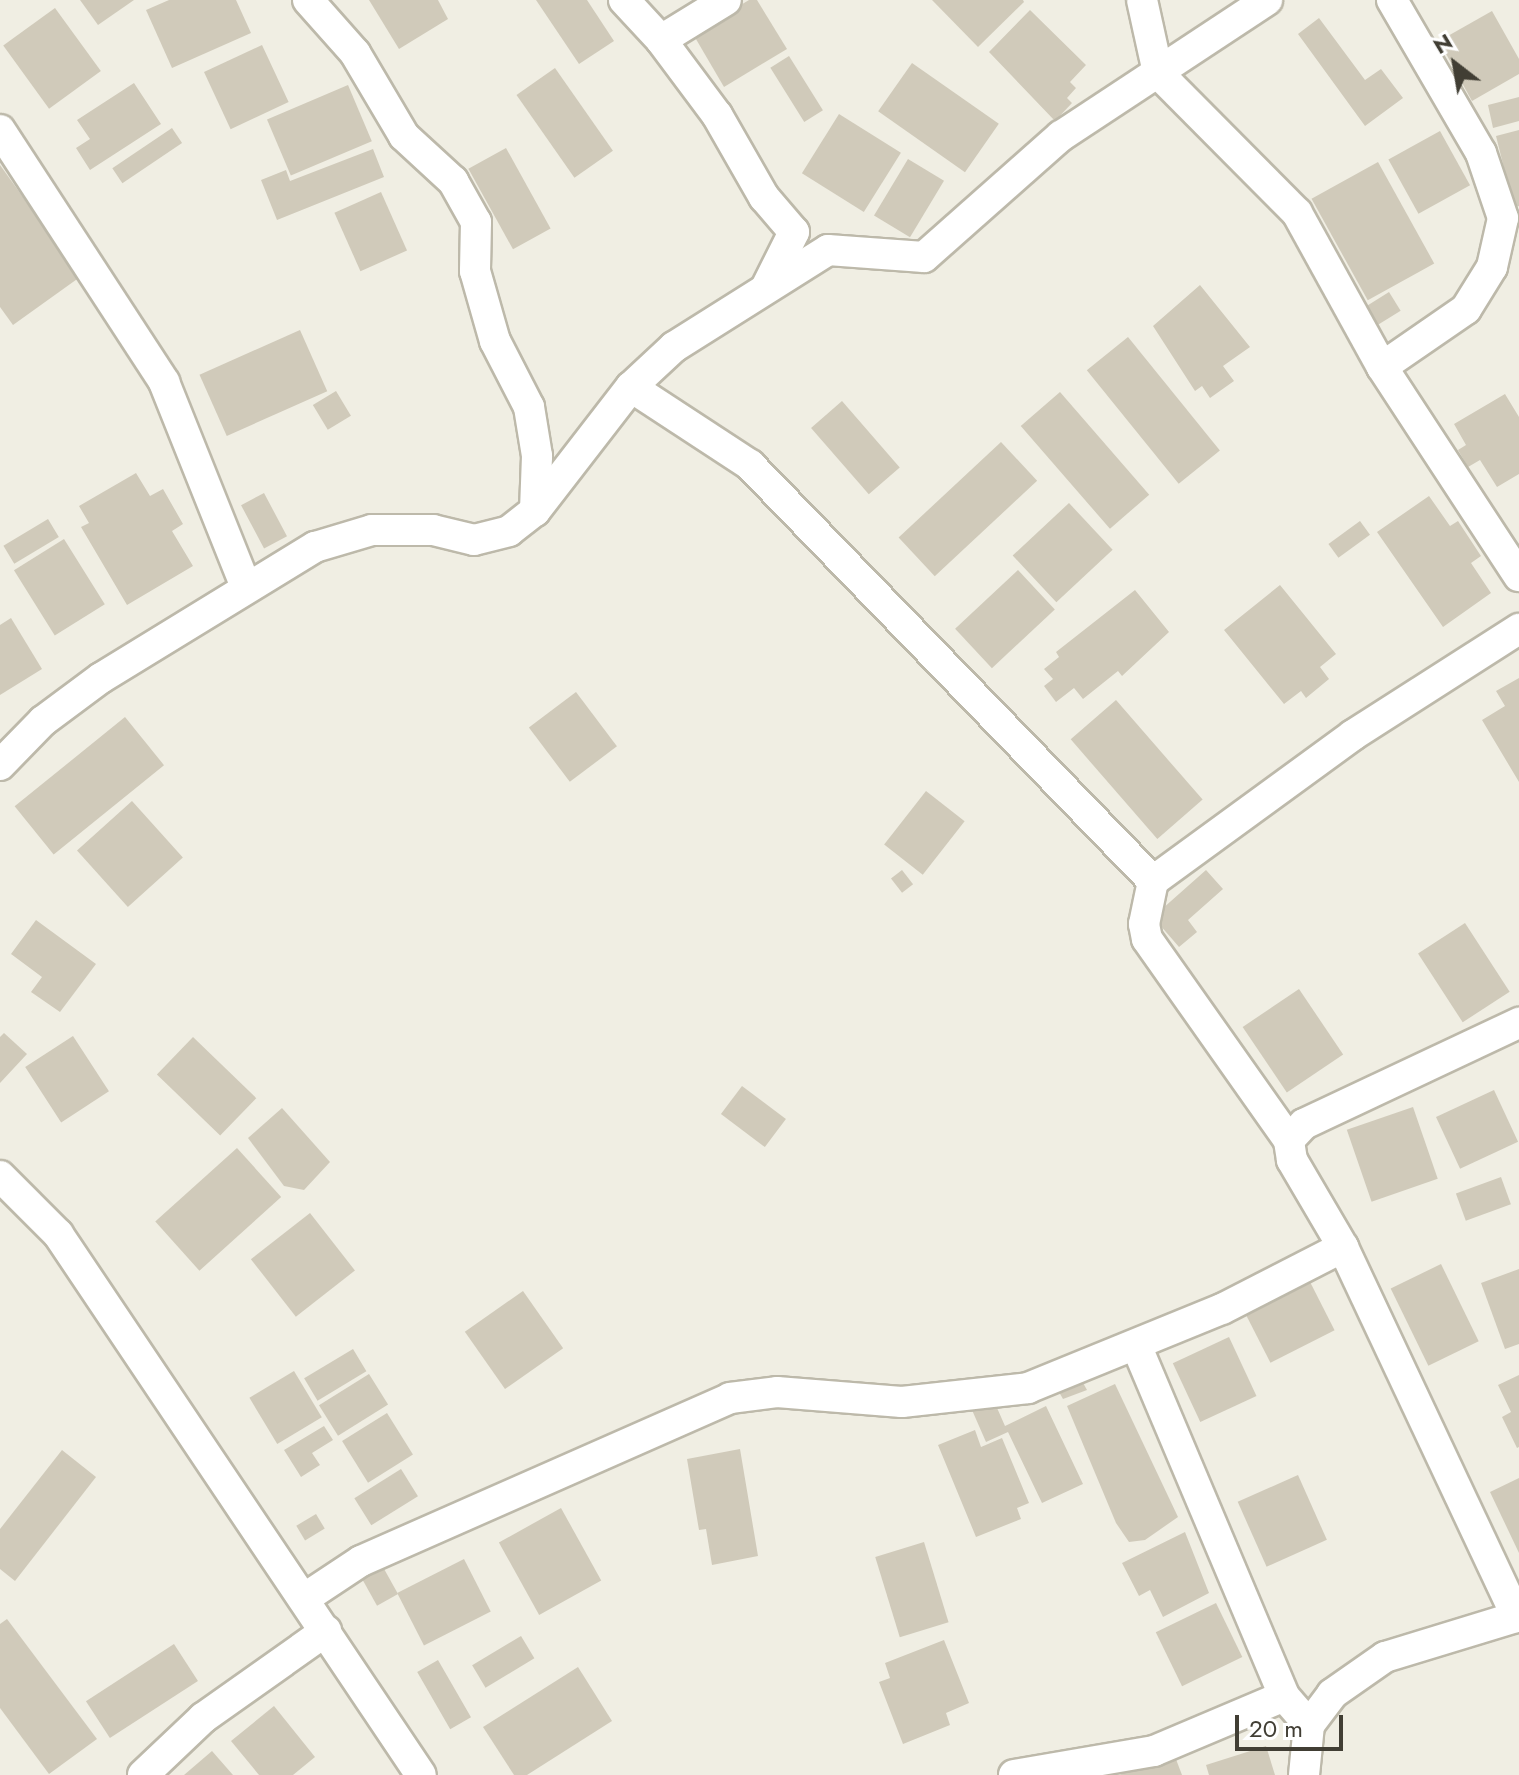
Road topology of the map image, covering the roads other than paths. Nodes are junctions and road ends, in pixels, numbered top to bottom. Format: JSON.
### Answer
{"nodes":[{"id":1,"x":308,"y":0,"type":"edge"},
{"id":2,"x":624,"y":0,"type":"edge"},
{"id":3,"x":726,"y":0,"type":"edge"},
{"id":4,"x":1142,"y":0,"type":"edge"},
{"id":5,"x":1267,"y":0,"type":"edge"},
{"id":6,"x":1392,"y":0,"type":"edge"},
{"id":7,"x":661,"y":40,"type":"junction"},
{"id":8,"x":1158,"y":73,"type":"junction"},
{"id":9,"x":0,"y":130,"type":"edge"},
{"id":10,"x":766,"y":288,"type":"junction"},
{"id":11,"x":1382,"y":367,"type":"junction"},
{"id":12,"x":631,"y":387,"type":"junction"},
{"id":13,"x":535,"y":511,"type":"junction"},
{"id":14,"x":1519,"y":576,"type":"edge"},
{"id":15,"x":246,"y":587,"type":"junction"},
{"id":16,"x":1519,"y":629,"type":"edge"},
{"id":17,"x":0,"y":765,"type":"edge"},
{"id":18,"x":1153,"y":881,"type":"junction"},
{"id":19,"x":1519,"y":1023,"type":"edge"},
{"id":20,"x":1289,"y":1140,"type":"junction"},
{"id":21,"x":1,"y":1180,"type":"edge"},
{"id":22,"x":1343,"y":1247,"type":"junction"},
{"id":23,"x":1136,"y":1345,"type":"junction"},
{"id":24,"x":305,"y":1598,"type":"junction"},
{"id":25,"x":1518,"y":1616,"type":"edge"},
{"id":26,"x":326,"y":1631,"type":"junction"},
{"id":27,"x":1284,"y":1696,"type":"junction"},
{"id":28,"x":1309,"y":1725,"type":"junction"},
{"id":29,"x":143,"y":1775,"type":"edge"},
{"id":30,"x":421,"y":1775,"type":"edge"},
{"id":31,"x":1014,"y":1775,"type":"edge"},
{"id":32,"x":1304,"y":1775,"type":"edge"}],
"edges":[{"from":1,"to":13,"type":"street"},
{"from":2,"to":7,"type":"street"},
{"from":3,"to":7,"type":"street"},
{"from":4,"to":8,"type":"street"},
{"from":5,"to":8,"type":"street"},
{"from":6,"to":11,"type":"street"},
{"from":7,"to":10,"type":"street"},
{"from":8,"to":10,"type":"street"},
{"from":8,"to":11,"type":"street"},
{"from":9,"to":15,"type":"street"},
{"from":10,"to":12,"type":"street"},
{"from":11,"to":14,"type":"street"},
{"from":12,"to":13,"type":"street"},
{"from":12,"to":18,"type":"street"},
{"from":13,"to":15,"type":"street"},
{"from":15,"to":17,"type":"street"},
{"from":16,"to":18,"type":"street"},
{"from":18,"to":20,"type":"street"},
{"from":19,"to":20,"type":"street"},
{"from":20,"to":22,"type":"street"},
{"from":21,"to":24,"type":"street"},
{"from":22,"to":23,"type":"street"},
{"from":22,"to":25,"type":"street"},
{"from":23,"to":24,"type":"street"},
{"from":23,"to":27,"type":"street"},
{"from":24,"to":26,"type":"street"},
{"from":25,"to":28,"type":"street"},
{"from":26,"to":29,"type":"street"},
{"from":26,"to":30,"type":"street"},
{"from":27,"to":28,"type":"street"},
{"from":27,"to":31,"type":"street"},
{"from":28,"to":32,"type":"street"}]}
